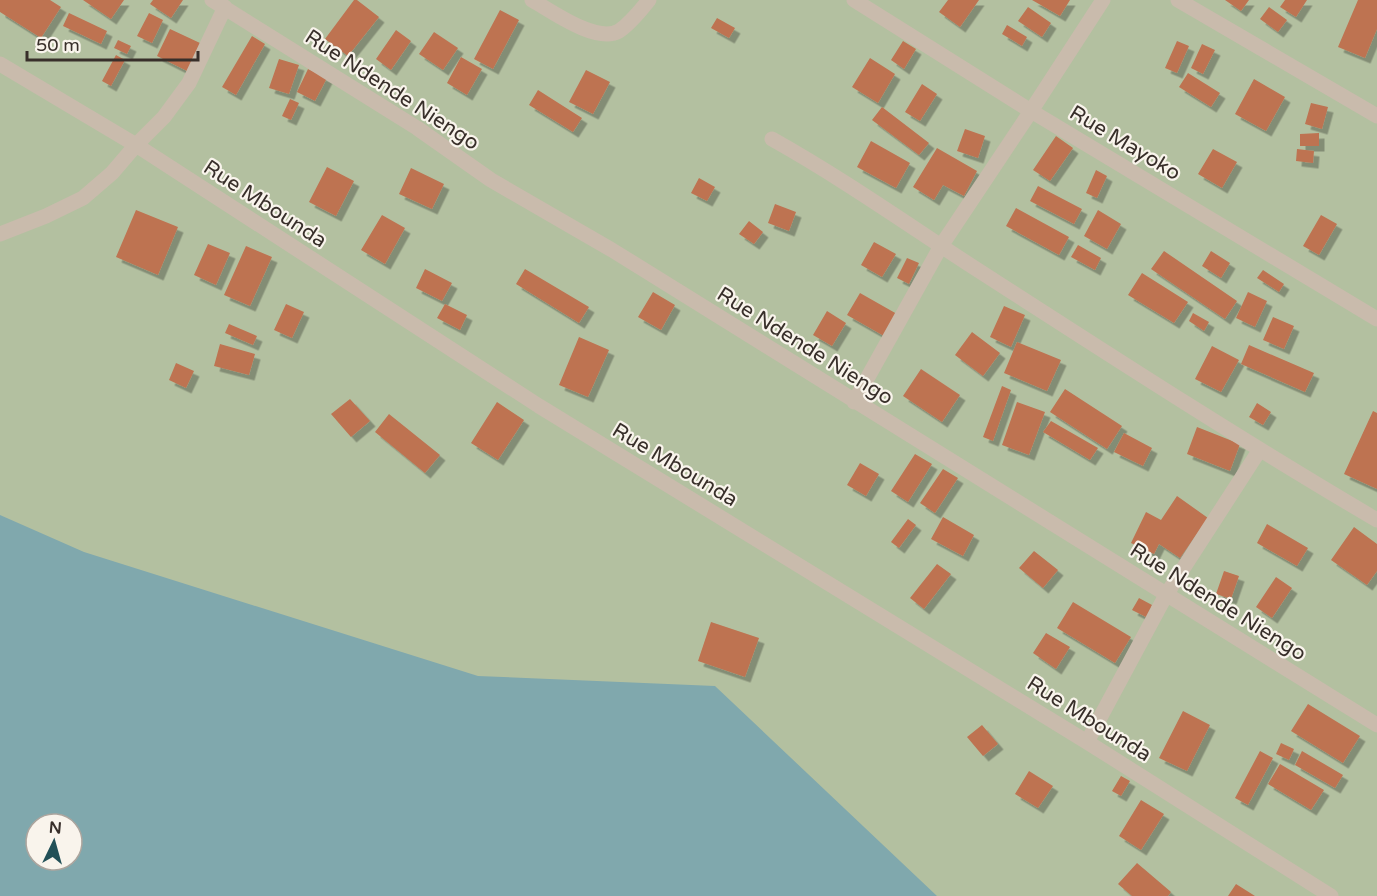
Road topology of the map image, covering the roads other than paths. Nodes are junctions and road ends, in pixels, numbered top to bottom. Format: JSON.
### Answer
{"nodes":[{"id":1,"x":532,"y":0,"type":"edge"},
{"id":2,"x":649,"y":0,"type":"edge"},
{"id":3,"x":854,"y":0,"type":"edge"},
{"id":4,"x":1103,"y":0,"type":"edge"},
{"id":5,"x":1178,"y":0,"type":"edge"},
{"id":6,"x":219,"y":4,"type":"edge"},
{"id":7,"x":0,"y":63,"type":"edge"},
{"id":8,"x":1031,"y":111,"type":"junction"},
{"id":9,"x":1377,"y":117,"type":"edge"},
{"id":10,"x":772,"y":139,"type":"dead end"},
{"id":11,"x":136,"y":145,"type":"junction"},
{"id":12,"x":0,"y":234,"type":"edge"},
{"id":13,"x":941,"y":246,"type":"junction"},
{"id":14,"x":1377,"y":319,"type":"edge"},
{"id":15,"x":854,"y":402,"type":"junction"},
{"id":16,"x":1259,"y":450,"type":"junction"},
{"id":17,"x":1377,"y":520,"type":"edge"},
{"id":18,"x":1166,"y":595,"type":"junction"},
{"id":19,"x":1377,"y":725,"type":"edge"},
{"id":20,"x":1087,"y":742,"type":"junction"},
{"id":21,"x":1331,"y":896,"type":"edge"}],
"edges":[{"from":1,"to":2,"type":"street"},
{"from":3,"to":8,"type":"street","name":"Rue Mayoko"},
{"from":4,"to":8,"type":"street"},
{"from":5,"to":9,"type":"street"},
{"from":6,"to":11,"type":"street"},
{"from":6,"to":15,"type":"street","name":"Rue Ndende Niengo"},
{"from":7,"to":11,"type":"street","name":"Rue Mbounda"},
{"from":8,"to":13,"type":"street"},
{"from":8,"to":14,"type":"street","name":"Rue Mayoko"},
{"from":10,"to":13,"type":"street"},
{"from":11,"to":12,"type":"street"},
{"from":11,"to":20,"type":"street","name":"Rue Mbounda"},
{"from":13,"to":15,"type":"street"},
{"from":13,"to":16,"type":"street"},
{"from":15,"to":18,"type":"street","name":"Rue Ndende Niengo"},
{"from":16,"to":17,"type":"street"},
{"from":16,"to":18,"type":"street"},
{"from":18,"to":19,"type":"street","name":"Rue Ndende Niengo"},
{"from":18,"to":20,"type":"street"},
{"from":20,"to":21,"type":"street","name":"Rue Mbounda"}]}
